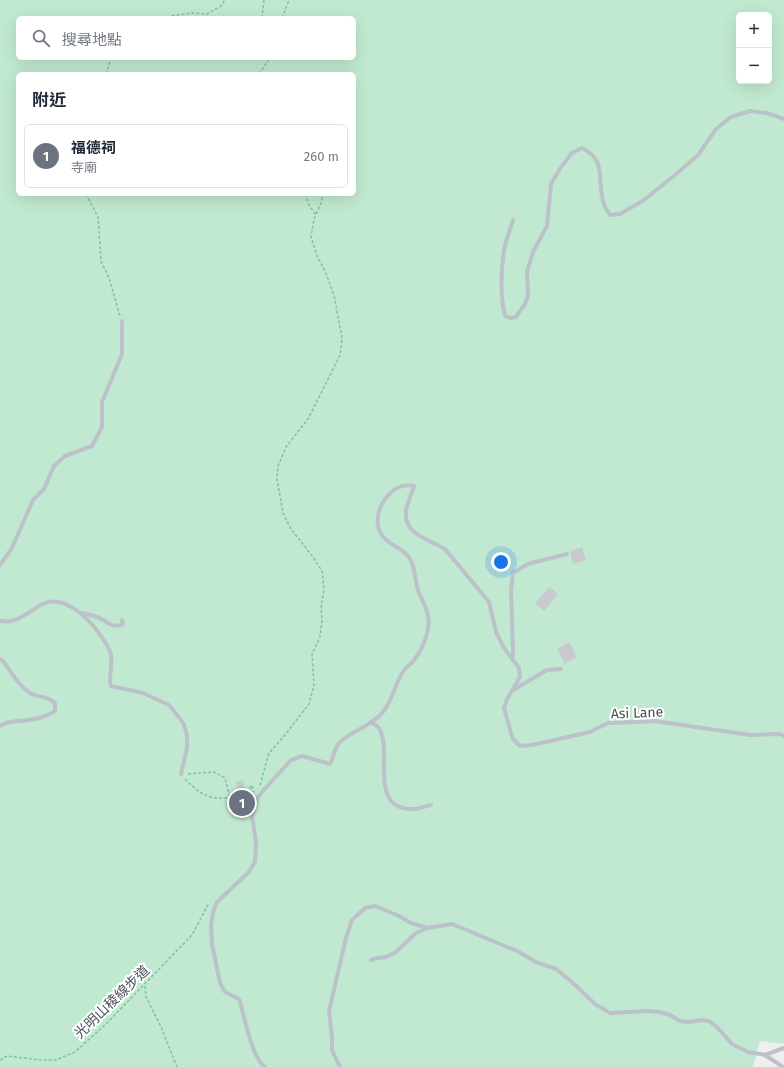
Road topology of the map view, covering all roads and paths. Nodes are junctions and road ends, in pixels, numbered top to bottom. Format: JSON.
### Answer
{"nodes":[{"id":1,"x":224,"y":0,"type":"edge"},
{"id":2,"x":264,"y":0,"type":"edge"},
{"id":3,"x":289,"y":0,"type":"edge"},
{"id":4,"x":172,"y":16,"type":"edge"},
{"id":5,"x":262,"y":16,"type":"edge"},
{"id":6,"x":283,"y":16,"type":"edge"},
{"id":7,"x":110,"y":60,"type":"edge"},
{"id":8,"x":269,"y":60,"type":"edge"},
{"id":9,"x":107,"y":72,"type":"edge"},
{"id":10,"x":260,"y":72,"type":"edge"},
{"id":11,"x":784,"y":119,"type":"edge"},
{"id":12,"x":87,"y":196,"type":"edge"},
{"id":13,"x":306,"y":196,"type":"edge"},
{"id":14,"x":322,"y":196,"type":"edge"},
{"id":15,"x":316,"y":215,"type":"junction"},
{"id":16,"x":513,"y":220,"type":"dead end"},
{"id":17,"x":122,"y":321,"type":"joint"},
{"id":18,"x":567,"y":554,"type":"dead end"},
{"id":19,"x":0,"y":565,"type":"edge"},
{"id":20,"x":80,"y":612,"type":"junction"},
{"id":21,"x":122,"y":620,"type":"dead end"},
{"id":22,"x":0,"y":621,"type":"edge"},
{"id":23,"x":0,"y":659,"type":"edge"},
{"id":24,"x":512,"y":659,"type":"junction"},
{"id":25,"x":561,"y":668,"type":"dead end"},
{"id":26,"x":512,"y":690,"type":"junction"},
{"id":27,"x":371,"y":722,"type":"junction"},
{"id":28,"x":0,"y":726,"type":"edge"},
{"id":29,"x":784,"y":736,"type":"edge"},
{"id":30,"x":181,"y":774,"type":"junction"},
{"id":31,"x":260,"y":782,"type":"dead end"},
{"id":32,"x":230,"y":798,"type":"junction"},
{"id":33,"x":257,"y":799,"type":"junction"},
{"id":34,"x":431,"y":805,"type":"dead end"},
{"id":35,"x":207,"y":905,"type":"dead end"},
{"id":36,"x":428,"y":928,"type":"junction"},
{"id":37,"x":371,"y":960,"type":"dead end"},
{"id":38,"x":144,"y":985,"type":"junction"},
{"id":39,"x":784,"y":1048,"type":"edge"},
{"id":40,"x":765,"y":1056,"type":"junction"},
{"id":41,"x":0,"y":1060,"type":"edge"},
{"id":42,"x":177,"y":1067,"type":"edge"},
{"id":43,"x":265,"y":1067,"type":"edge"},
{"id":44,"x":340,"y":1067,"type":"edge"},
{"id":45,"x":783,"y":1067,"type":"edge"}],
"edges":[{"from":1,"to":4,"type":"path"},
{"from":2,"to":5,"type":"path"},
{"from":3,"to":6,"type":"path"},
{"from":7,"to":9,"type":"path"},
{"from":8,"to":10,"type":"path"},
{"from":11,"to":16,"type":"lane"},
{"from":12,"to":17,"type":"path"},
{"from":13,"to":15,"type":"path"},
{"from":14,"to":15,"type":"path"},
{"from":15,"to":31,"type":"path"},
{"from":17,"to":19,"type":"lane"},
{"from":18,"to":24,"type":"lane"},
{"from":20,"to":21,"type":"lane"},
{"from":20,"to":22,"type":"lane"},
{"from":20,"to":30,"type":"lane"},
{"from":23,"to":28,"type":"lane"},
{"from":24,"to":26,"type":"lane"},
{"from":24,"to":27,"type":"lane"},
{"from":25,"to":26,"type":"lane"},
{"from":26,"to":29,"type":"lane","name":"Asi Lane"},
{"from":27,"to":33,"type":"lane"},
{"from":27,"to":34,"type":"lane"},
{"from":30,"to":32,"type":"path"},
{"from":30,"to":32,"type":"path"},
{"from":32,"to":33,"type":"path"},
{"from":33,"to":43,"type":"lane"},
{"from":35,"to":38,"type":"path","name":"光明山稜線步道"},
{"from":36,"to":37,"type":"lane"},
{"from":36,"to":40,"type":"lane"},
{"from":36,"to":44,"type":"lane"},
{"from":38,"to":41,"type":"path","name":"光明山稜線步道"},
{"from":38,"to":42,"type":"path"},
{"from":39,"to":40,"type":"lane"},
{"from":40,"to":45,"type":"lane"}]}
